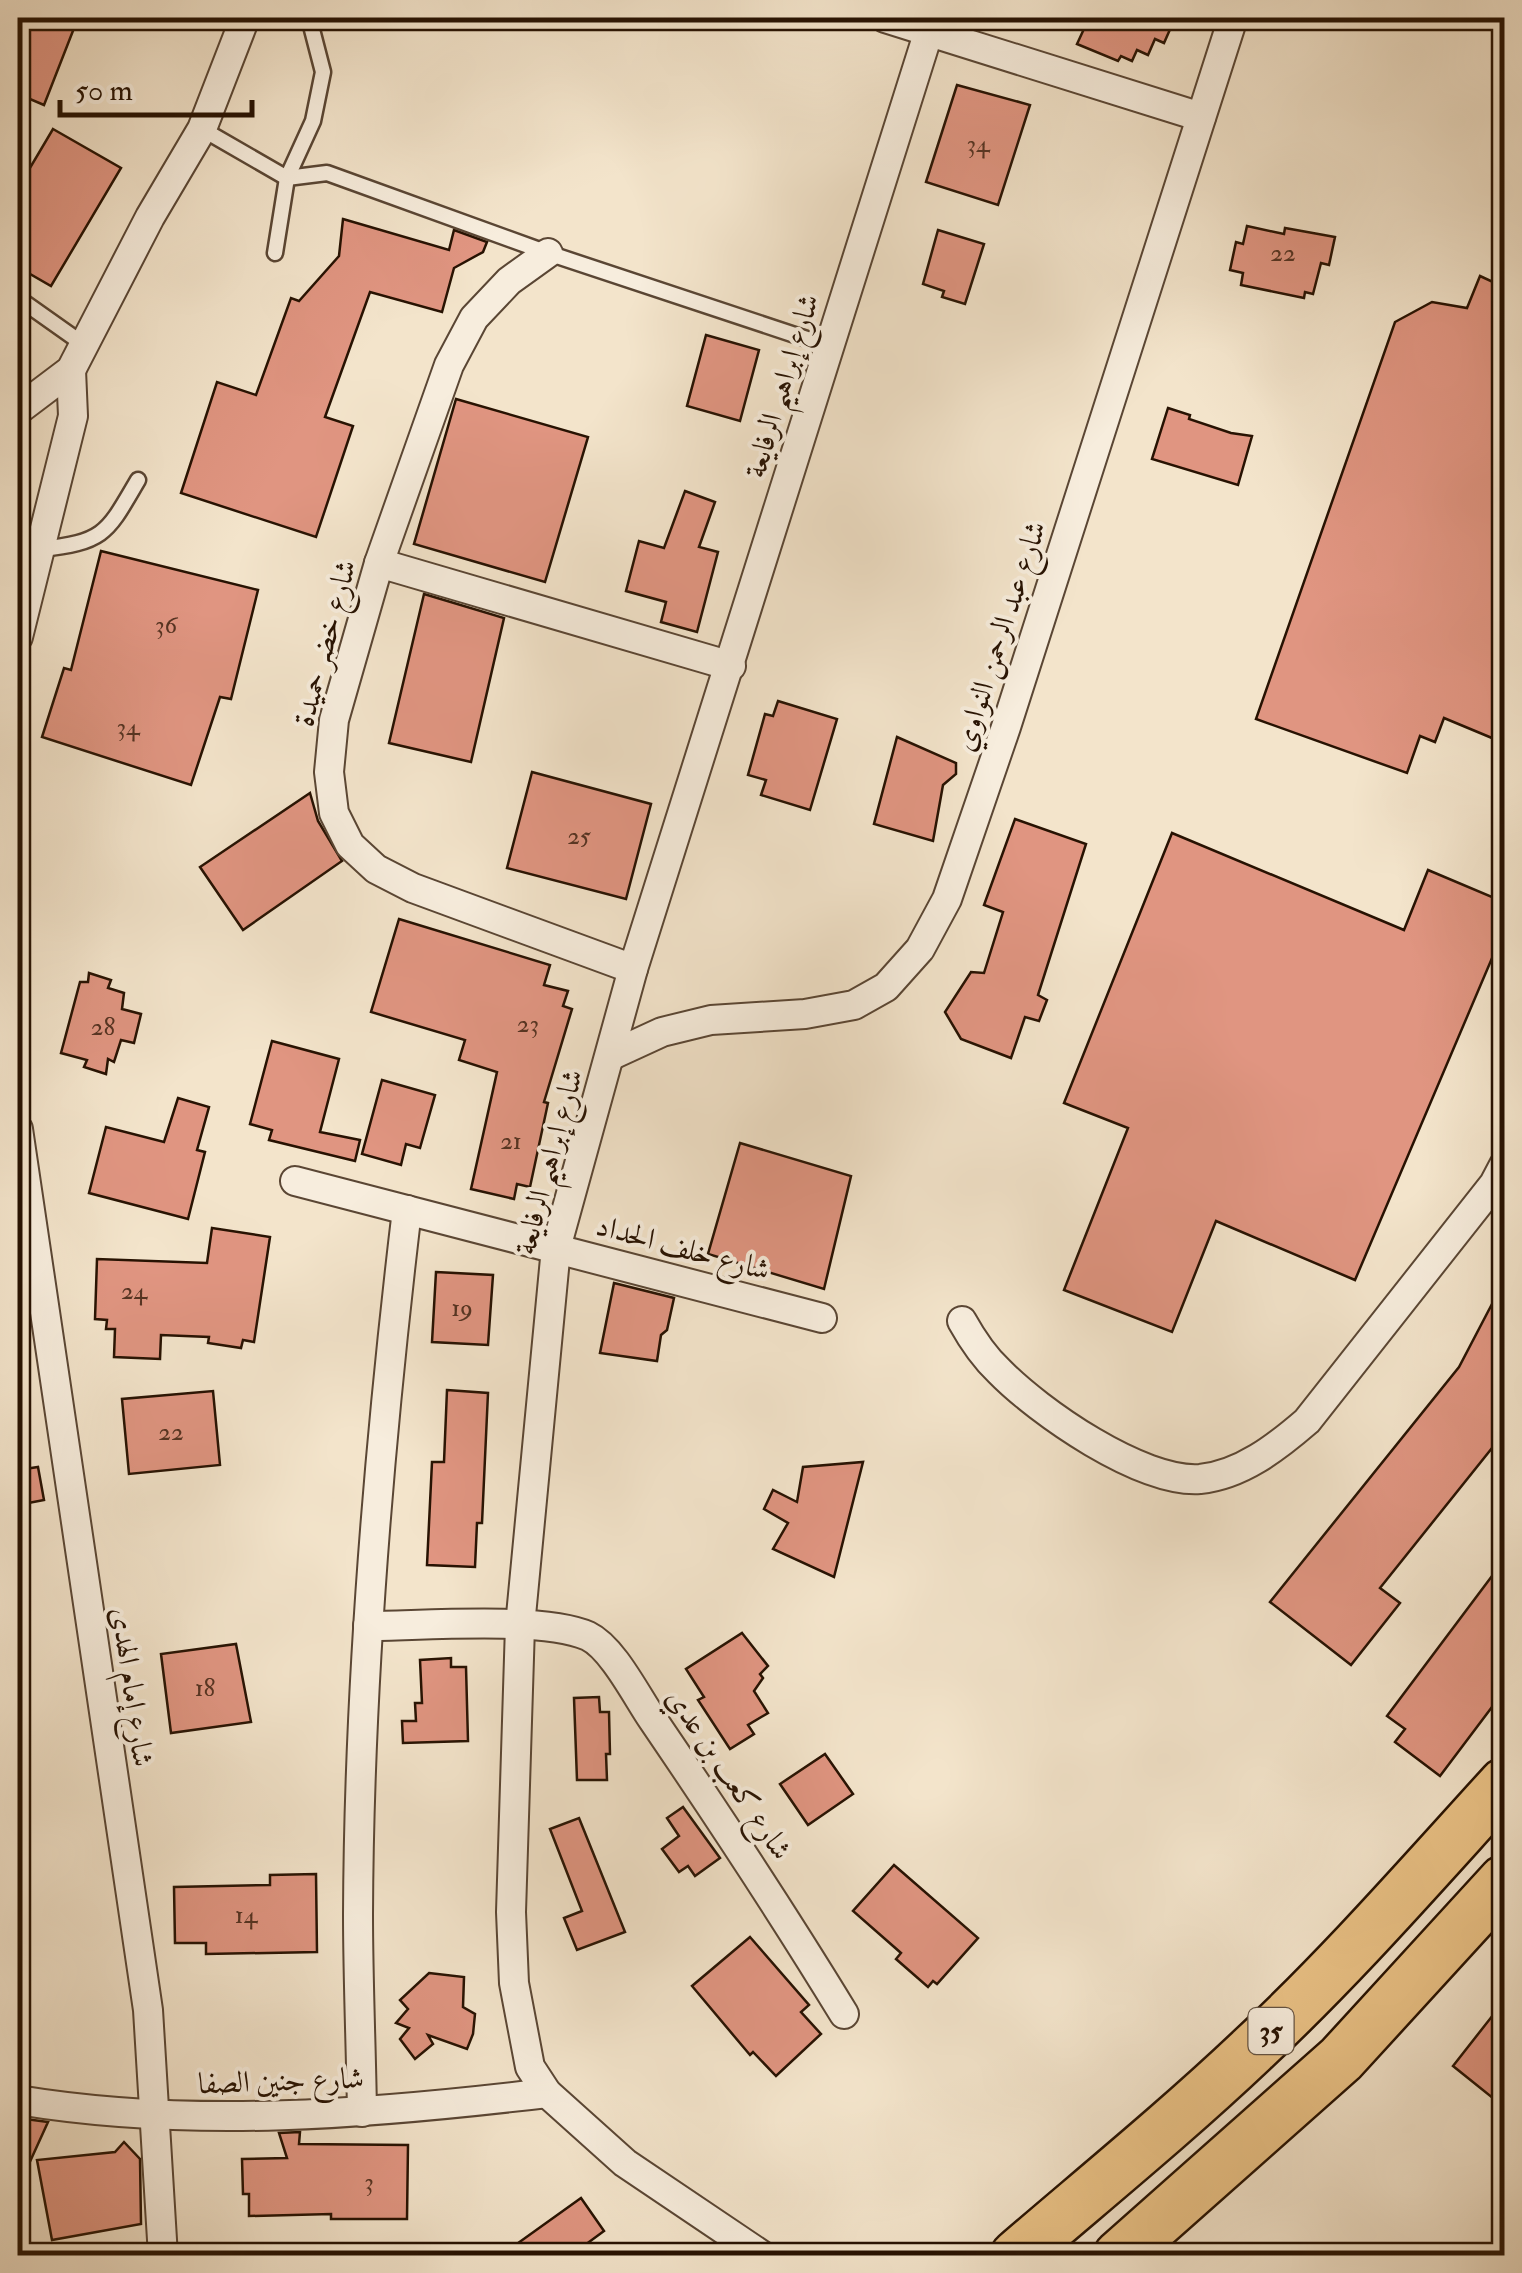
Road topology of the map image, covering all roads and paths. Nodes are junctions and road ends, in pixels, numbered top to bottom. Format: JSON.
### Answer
{"nodes":[{"id":1,"x":245,"y":18,"type":"edge"},
{"id":2,"x":309,"y":18,"type":"edge"},
{"id":3,"x":885,"y":18,"type":"edge"},
{"id":4,"x":1233,"y":18,"type":"edge"},
{"id":5,"x":931,"y":25,"type":"edge"},
{"id":6,"x":1201,"y":117,"type":"junction"},
{"id":7,"x":202,"y":128,"type":"junction"},
{"id":8,"x":287,"y":178,"type":"junction"},
{"id":9,"x":275,"y":253,"type":"dead end"},
{"id":10,"x":548,"y":253,"type":"junction"},
{"id":11,"x":18,"y":298,"type":"edge"},
{"id":12,"x":828,"y":346,"type":"junction"},
{"id":13,"x":76,"y":357,"type":"junction"},
{"id":14,"x":18,"y":410,"type":"edge"},
{"id":15,"x":138,"y":480,"type":"dead end"},
{"id":16,"x":41,"y":550,"type":"junction"},
{"id":17,"x":379,"y":563,"type":"junction"},
{"id":18,"x":18,"y":637,"type":"edge"},
{"id":19,"x":731,"y":666,"type":"junction"},
{"id":20,"x":634,"y":969,"type":"junction"},
{"id":21,"x":612,"y":1055,"type":"junction"},
{"id":22,"x":18,"y":1129,"type":"edge"},
{"id":23,"x":1504,"y":1165,"type":"edge"},
{"id":24,"x":294,"y":1182,"type":"dead end"},
{"id":25,"x":407,"y":1210,"type":"junction"},
{"id":26,"x":556,"y":1248,"type":"junction"},
{"id":27,"x":822,"y":1318,"type":"dead end"},
{"id":28,"x":962,"y":1322,"type":"dead end"},
{"id":29,"x":368,"y":1626,"type":"junction"},
{"id":30,"x":520,"y":1626,"type":"junction"},
{"id":31,"x":1504,"y":1784,"type":"edge"},
{"id":32,"x":1497,"y":1906,"type":"edge"},
{"id":33,"x":844,"y":2014,"type":"dead end"},
{"id":34,"x":547,"y":2093,"type":"junction"},
{"id":35,"x":18,"y":2100,"type":"edge"},
{"id":36,"x":362,"y":2112,"type":"junction"},
{"id":37,"x":156,"y":2115,"type":"junction"},
{"id":38,"x":163,"y":2256,"type":"edge"},
{"id":39,"x":764,"y":2256,"type":"edge"},
{"id":40,"x":1016,"y":2256,"type":"edge"},
{"id":41,"x":1119,"y":2256,"type":"edge"}],
"edges":[{"from":1,"to":7,"type":"street"},
{"from":2,"to":8,"type":"lane"},
{"from":3,"to":5,"type":"street"},
{"from":4,"to":6,"type":"street","name":"شارع عبد الرحمن النواوي"},
{"from":5,"to":6,"type":"street"},
{"from":5,"to":12,"type":"street","name":"شارع إبراهيم الرفايعة"},
{"from":6,"to":21,"type":"street","name":"شارع عبد الرحمن النواوي"},
{"from":7,"to":8,"type":"lane"},
{"from":7,"to":13,"type":"street"},
{"from":8,"to":9,"type":"lane"},
{"from":8,"to":10,"type":"lane"},
{"from":10,"to":12,"type":"lane"},
{"from":10,"to":17,"type":"street","name":"شارع خضر حميدة"},
{"from":11,"to":13,"type":"lane"},
{"from":12,"to":19,"type":"street","name":"شارع إبراهيم الرفايعة"},
{"from":13,"to":14,"type":"street"},
{"from":13,"to":16,"type":"street"},
{"from":15,"to":16,"type":"lane"},
{"from":16,"to":18,"type":"street"},
{"from":17,"to":19,"type":"street"},
{"from":17,"to":20,"type":"street","name":"شارع خضر حميدة"},
{"from":19,"to":20,"type":"street","name":"شارع إبراهيم الرفايعة"},
{"from":20,"to":21,"type":"street","name":"شارع إبراهيم الرفايعة"},
{"from":21,"to":26,"type":"street","name":"شارع إبراهيم الرفايعة"},
{"from":22,"to":37,"type":"street","name":"شارع إمام الهدى"},
{"from":23,"to":28,"type":"street"},
{"from":24,"to":25,"type":"street","name":"شارع خلف الحداد"},
{"from":25,"to":26,"type":"street","name":"شارع خلف الحداد"},
{"from":25,"to":29,"type":"street"},
{"from":26,"to":27,"type":"street","name":"شارع خلف الحداد"},
{"from":26,"to":30,"type":"street","name":"شارع إبراهيم الرفايعة"},
{"from":29,"to":30,"type":"street","name":"شارع كعب بن عدي"},
{"from":29,"to":36,"type":"street"},
{"from":30,"to":33,"type":"street","name":"شارع كعب بن عدي"},
{"from":30,"to":34,"type":"street","name":"شارع إبراهيم الرفايعة"},
{"from":31,"to":40,"type":"highway","number":"35"},
{"from":32,"to":41,"type":"highway","number":"35"},
{"from":34,"to":36,"type":"street","name":"شارع جنين الصفا"},
{"from":34,"to":39,"type":"street","name":"شارع إبراهيم الرفايعة"},
{"from":35,"to":37,"type":"street","name":"شارع جنين الصفا"},
{"from":36,"to":37,"type":"street","name":"شارع جنين الصفا"},
{"from":37,"to":38,"type":"street","name":"شارع إمام الهدى"}]}
